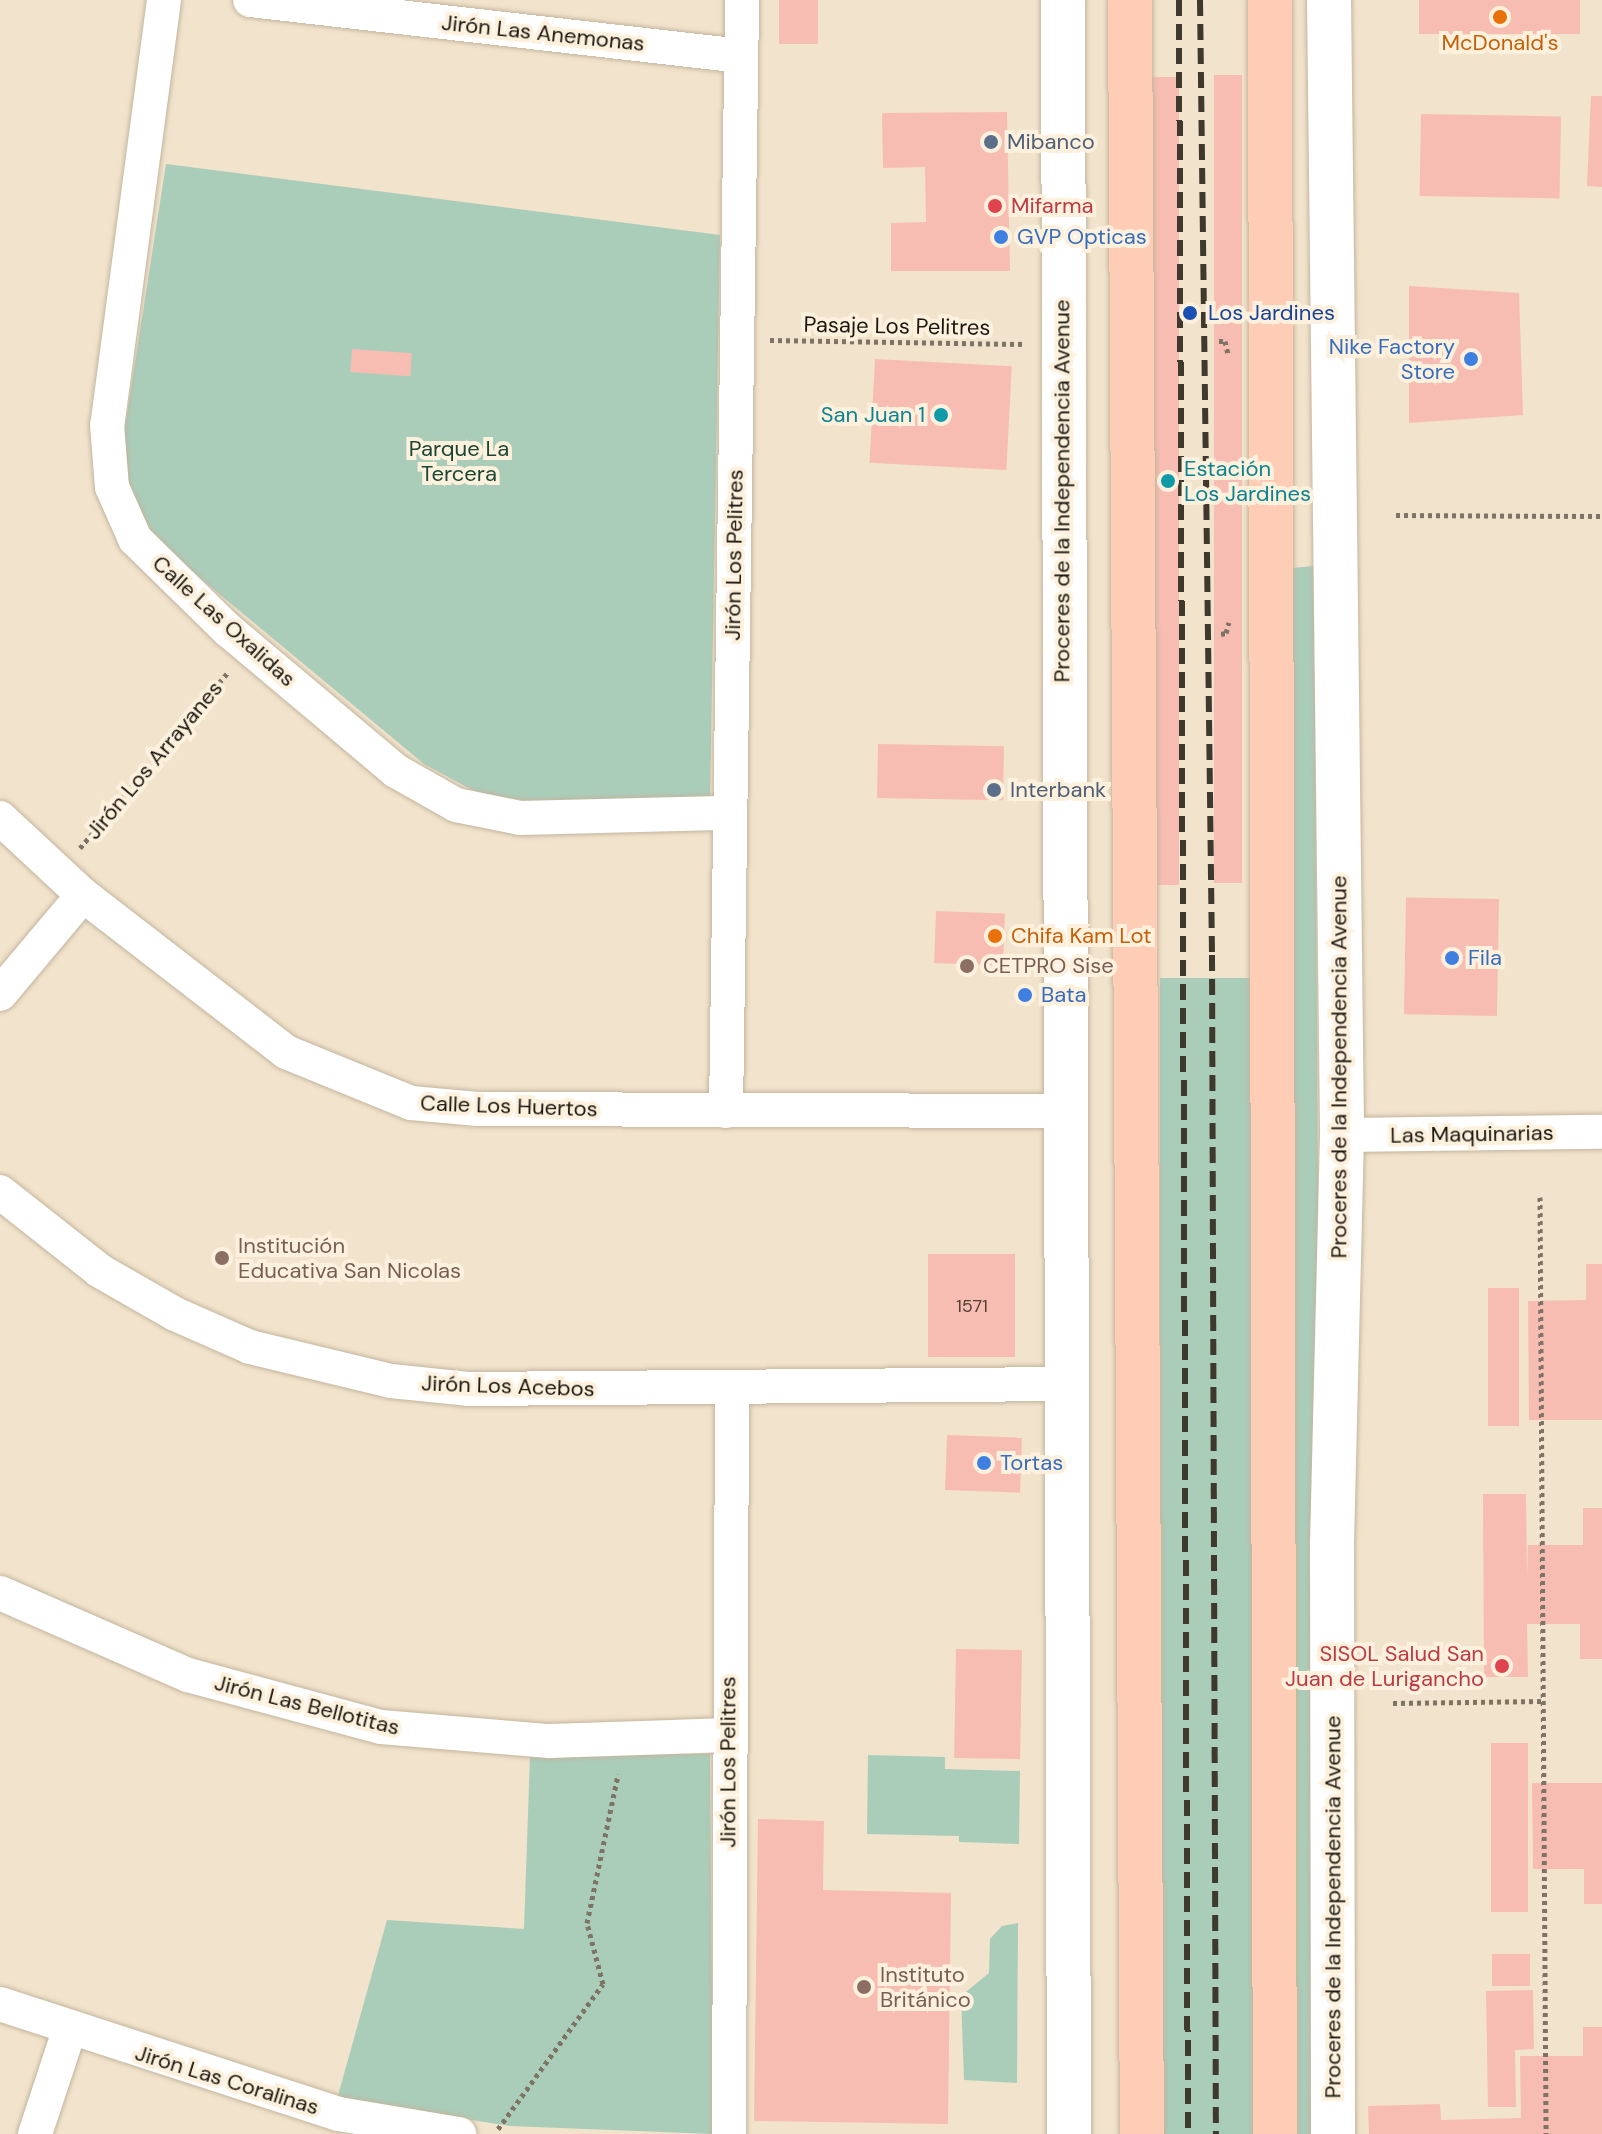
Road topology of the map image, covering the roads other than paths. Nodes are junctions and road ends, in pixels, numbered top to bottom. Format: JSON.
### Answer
{"nodes":[{"id":1,"x":164,"y":0,"type":"edge"},
{"id":2,"x":250,"y":0,"type":"edge"},
{"id":3,"x":742,"y":0,"type":"edge"},
{"id":4,"x":1063,"y":0,"type":"edge"},
{"id":5,"x":1130,"y":0,"type":"edge"},
{"id":6,"x":1270,"y":0,"type":"edge"},
{"id":7,"x":1329,"y":0,"type":"edge"},
{"id":8,"x":741,"y":56,"type":"junction"},
{"id":9,"x":730,"y":813,"type":"junction"},
{"id":10,"x":0,"y":818,"type":"edge"},
{"id":11,"x":71,"y":884,"type":"junction"},
{"id":12,"x":0,"y":994,"type":"edge"},
{"id":13,"x":726,"y":1111,"type":"junction"},
{"id":14,"x":1065,"y":1111,"type":"junction"},
{"id":15,"x":1602,"y":1132,"type":"edge"},
{"id":16,"x":1342,"y":1135,"type":"junction"},
{"id":17,"x":0,"y":1192,"type":"edge"},
{"id":18,"x":1066,"y":1384,"type":"junction"},
{"id":19,"x":732,"y":1390,"type":"junction"},
{"id":20,"x":0,"y":1593,"type":"edge"},
{"id":21,"x":728,"y":1735,"type":"junction"},
{"id":22,"x":0,"y":2004,"type":"edge"},
{"id":23,"x":69,"y":2031,"type":"junction"},
{"id":24,"x":35,"y":2134,"type":"edge"},
{"id":25,"x":459,"y":2134,"type":"edge"},
{"id":26,"x":729,"y":2134,"type":"edge"},
{"id":27,"x":1069,"y":2134,"type":"edge"},
{"id":28,"x":1142,"y":2134,"type":"edge"},
{"id":29,"x":1275,"y":2134,"type":"edge"},
{"id":30,"x":1333,"y":2134,"type":"edge"}],
"edges":[{"from":1,"to":9,"type":"street","name":"Calle Las Oxalidas"},
{"from":2,"to":8,"type":"street","name":"Jirón Las Anemonas"},
{"from":3,"to":8,"type":"street","name":"Jirón Los Pelitres"},
{"from":4,"to":14,"type":"main road","name":"Proceres de la Independencia Avenue"},
{"from":5,"to":28,"type":"main road"},
{"from":6,"to":29,"type":"main road"},
{"from":7,"to":16,"type":"main road","name":"Proceres de la Independencia Avenue"},
{"from":8,"to":9,"type":"street","name":"Jirón Los Pelitres"},
{"from":9,"to":13,"type":"street","name":"Jirón Los Pelitres"},
{"from":10,"to":11,"type":"street","name":"Calle Los Huertos"},
{"from":11,"to":12,"type":"street"},
{"from":11,"to":13,"type":"street","name":"Calle Los Huertos"},
{"from":13,"to":14,"type":"street","name":"Calle Los Huertos"},
{"from":14,"to":18,"type":"main road","name":"Proceres de la Independencia Avenue"},
{"from":15,"to":16,"type":"street","name":"Las Maquinarias"},
{"from":16,"to":30,"type":"main road","name":"Proceres de la Independencia Avenue"},
{"from":17,"to":19,"type":"street","name":"Jirón Los Acebos"},
{"from":18,"to":19,"type":"street","name":"Jirón Los Acebos"},
{"from":18,"to":27,"type":"main road","name":"Proceres de la Independencia Avenue"},
{"from":19,"to":21,"type":"street","name":"Jirón Los Pelitres"},
{"from":20,"to":21,"type":"street","name":"Jirón Las Bellotitas"},
{"from":21,"to":26,"type":"street","name":"Jirón Los Pelitres"},
{"from":22,"to":23,"type":"street","name":"Jirón Las Coralinas"},
{"from":23,"to":24,"type":"street"},
{"from":23,"to":25,"type":"street","name":"Jirón Las Coralinas"}]}
